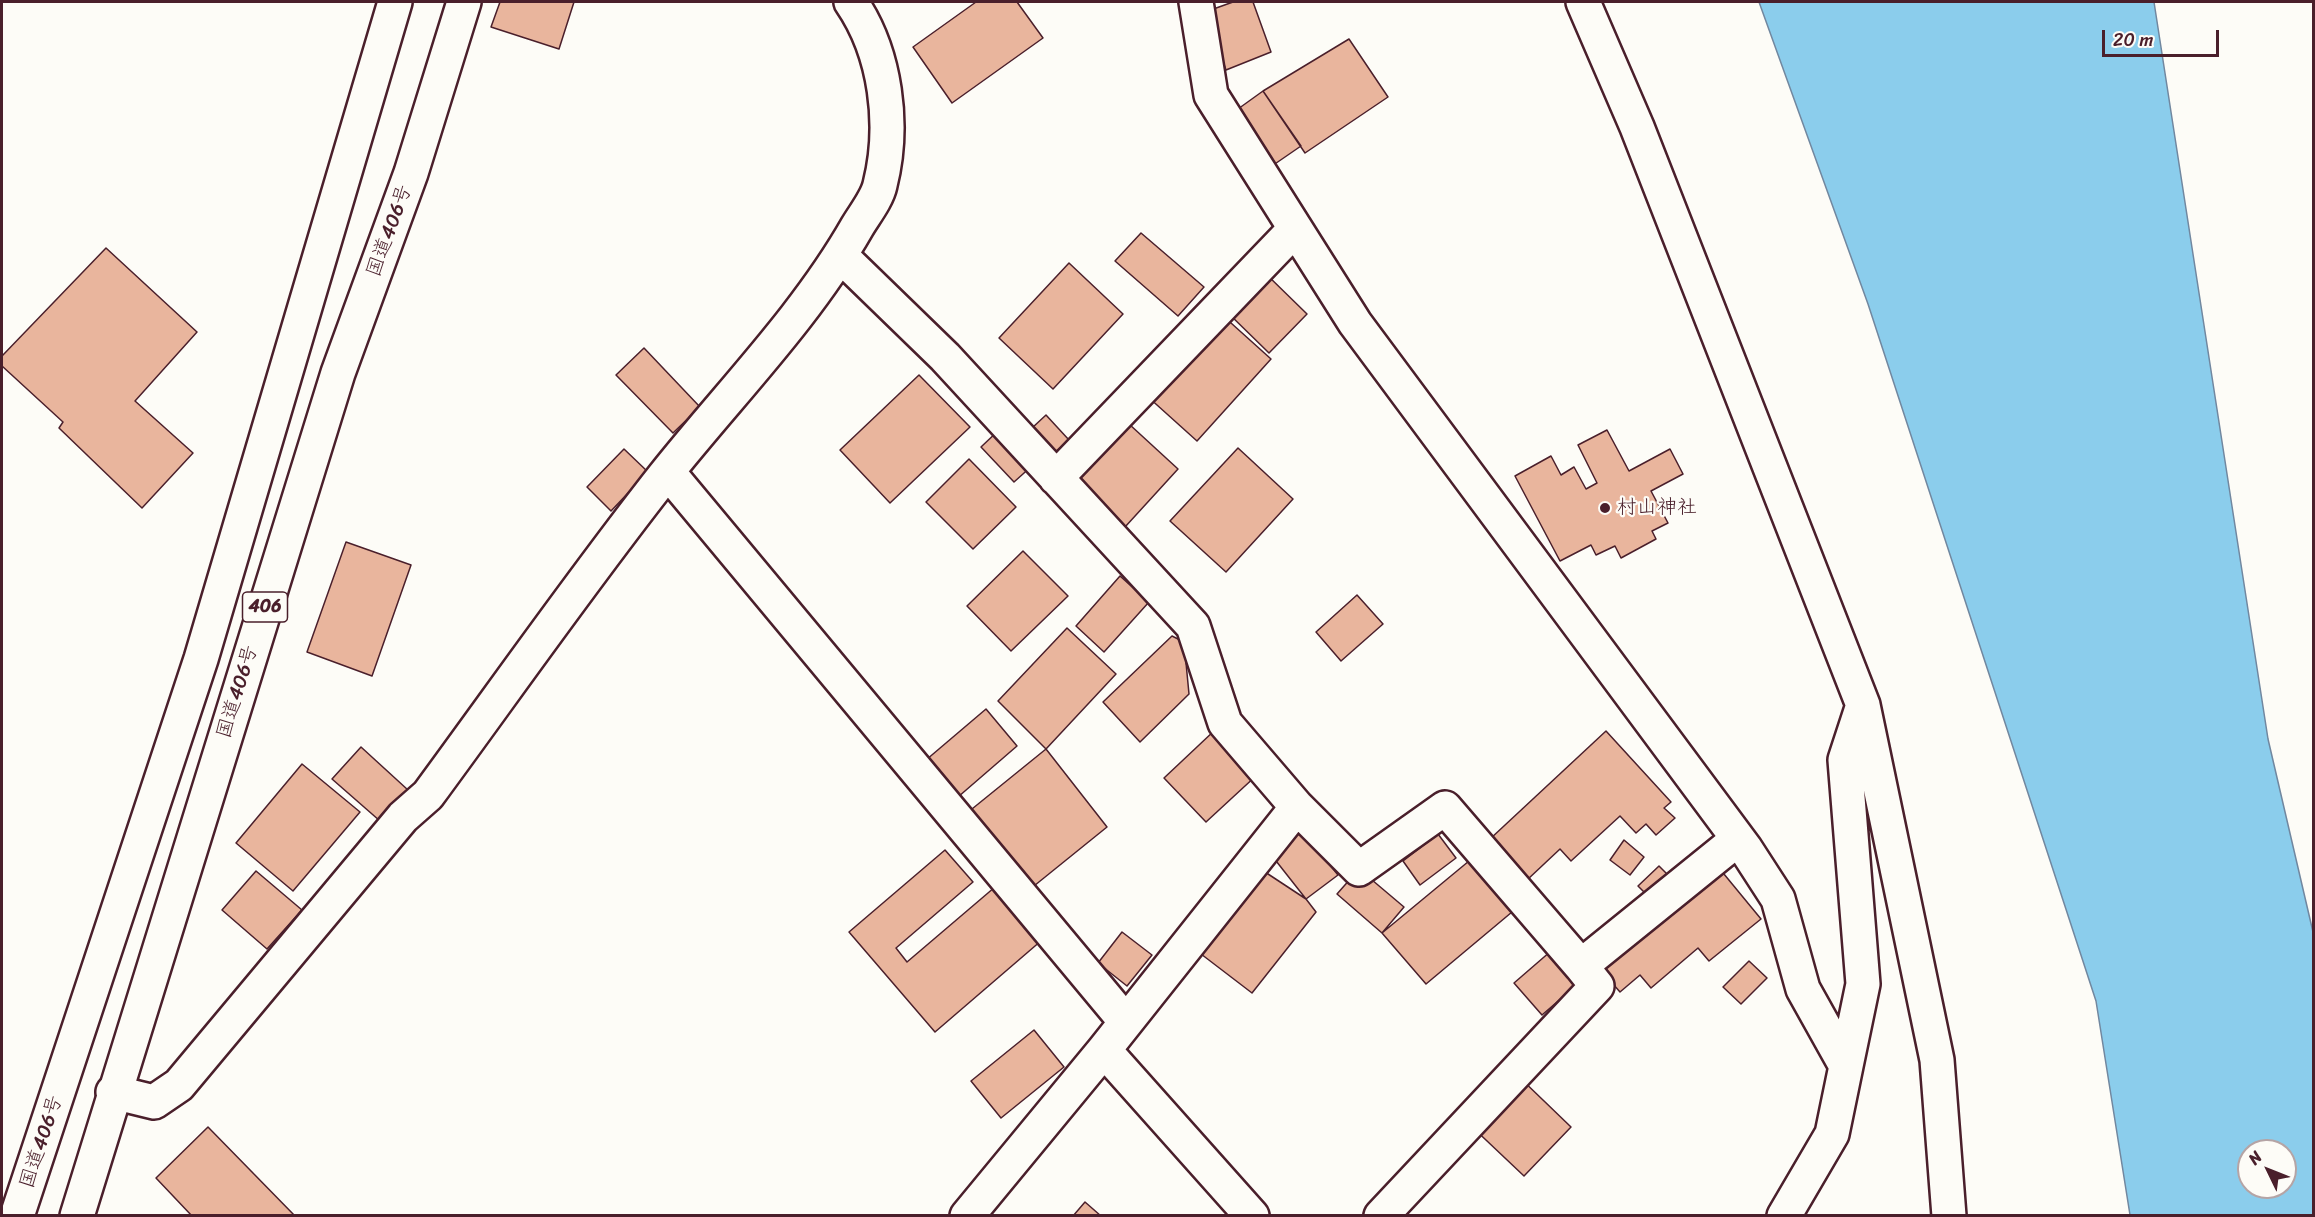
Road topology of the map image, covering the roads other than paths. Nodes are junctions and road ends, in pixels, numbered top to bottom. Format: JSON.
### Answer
{"nodes":[{"id":1,"x":395,"y":2,"type":"edge"},
{"id":2,"x":464,"y":2,"type":"edge"},
{"id":3,"x":851,"y":2,"type":"edge"},
{"id":4,"x":1197,"y":2,"type":"edge"},
{"id":5,"x":1583,"y":2,"type":"edge"},
{"id":6,"x":1295,"y":229,"type":"junction"},
{"id":7,"x":841,"y":256,"type":"junction"},
{"id":8,"x":668,"y":472,"type":"junction"},
{"id":9,"x":1056,"y":478,"type":"junction"},
{"id":10,"x":1863,"y":705,"type":"junction"},
{"id":11,"x":1297,"y":807,"type":"junction"},
{"id":12,"x":1738,"y":838,"type":"junction"},
{"id":13,"x":1581,"y":966,"type":"junction"},
{"id":14,"x":1126,"y":1022,"type":"junction"},
{"id":15,"x":1104,"y":1050,"type":"junction"},
{"id":16,"x":1846,"y":1066,"type":"junction"},
{"id":17,"x":113,"y":1092,"type":"junction"},
{"id":18,"x":18,"y":1215,"type":"edge"},
{"id":19,"x":77,"y":1215,"type":"edge"},
{"id":20,"x":967,"y":1215,"type":"edge"},
{"id":21,"x":1252,"y":1215,"type":"edge"},
{"id":22,"x":1381,"y":1215,"type":"edge"},
{"id":23,"x":1784,"y":1215,"type":"edge"},
{"id":24,"x":1949,"y":1215,"type":"edge"}],
"edges":[{"from":1,"to":18,"type":"main road","name":"国道406号","number":"406"},
{"from":2,"to":17,"type":"main road","name":"国道406号","number":"406"},
{"from":3,"to":7,"type":"main road"},
{"from":4,"to":6,"type":"main road"},
{"from":5,"to":10,"type":"main road"},
{"from":6,"to":9,"type":"main road"},
{"from":6,"to":12,"type":"main road"},
{"from":7,"to":8,"type":"main road"},
{"from":7,"to":9,"type":"main road"},
{"from":8,"to":14,"type":"main road"},
{"from":8,"to":17,"type":"main road"},
{"from":9,"to":11,"type":"main road"},
{"from":10,"to":16,"type":"main road"},
{"from":10,"to":24,"type":"main road"},
{"from":11,"to":13,"type":"main road"},
{"from":11,"to":14,"type":"main road"},
{"from":12,"to":13,"type":"main road"},
{"from":12,"to":16,"type":"main road"},
{"from":13,"to":22,"type":"main road"},
{"from":14,"to":15,"type":"main road"},
{"from":15,"to":20,"type":"main road"},
{"from":15,"to":21,"type":"main road"},
{"from":16,"to":23,"type":"main road"},
{"from":17,"to":19,"type":"main road","name":"国道406号","number":"406"}]}
